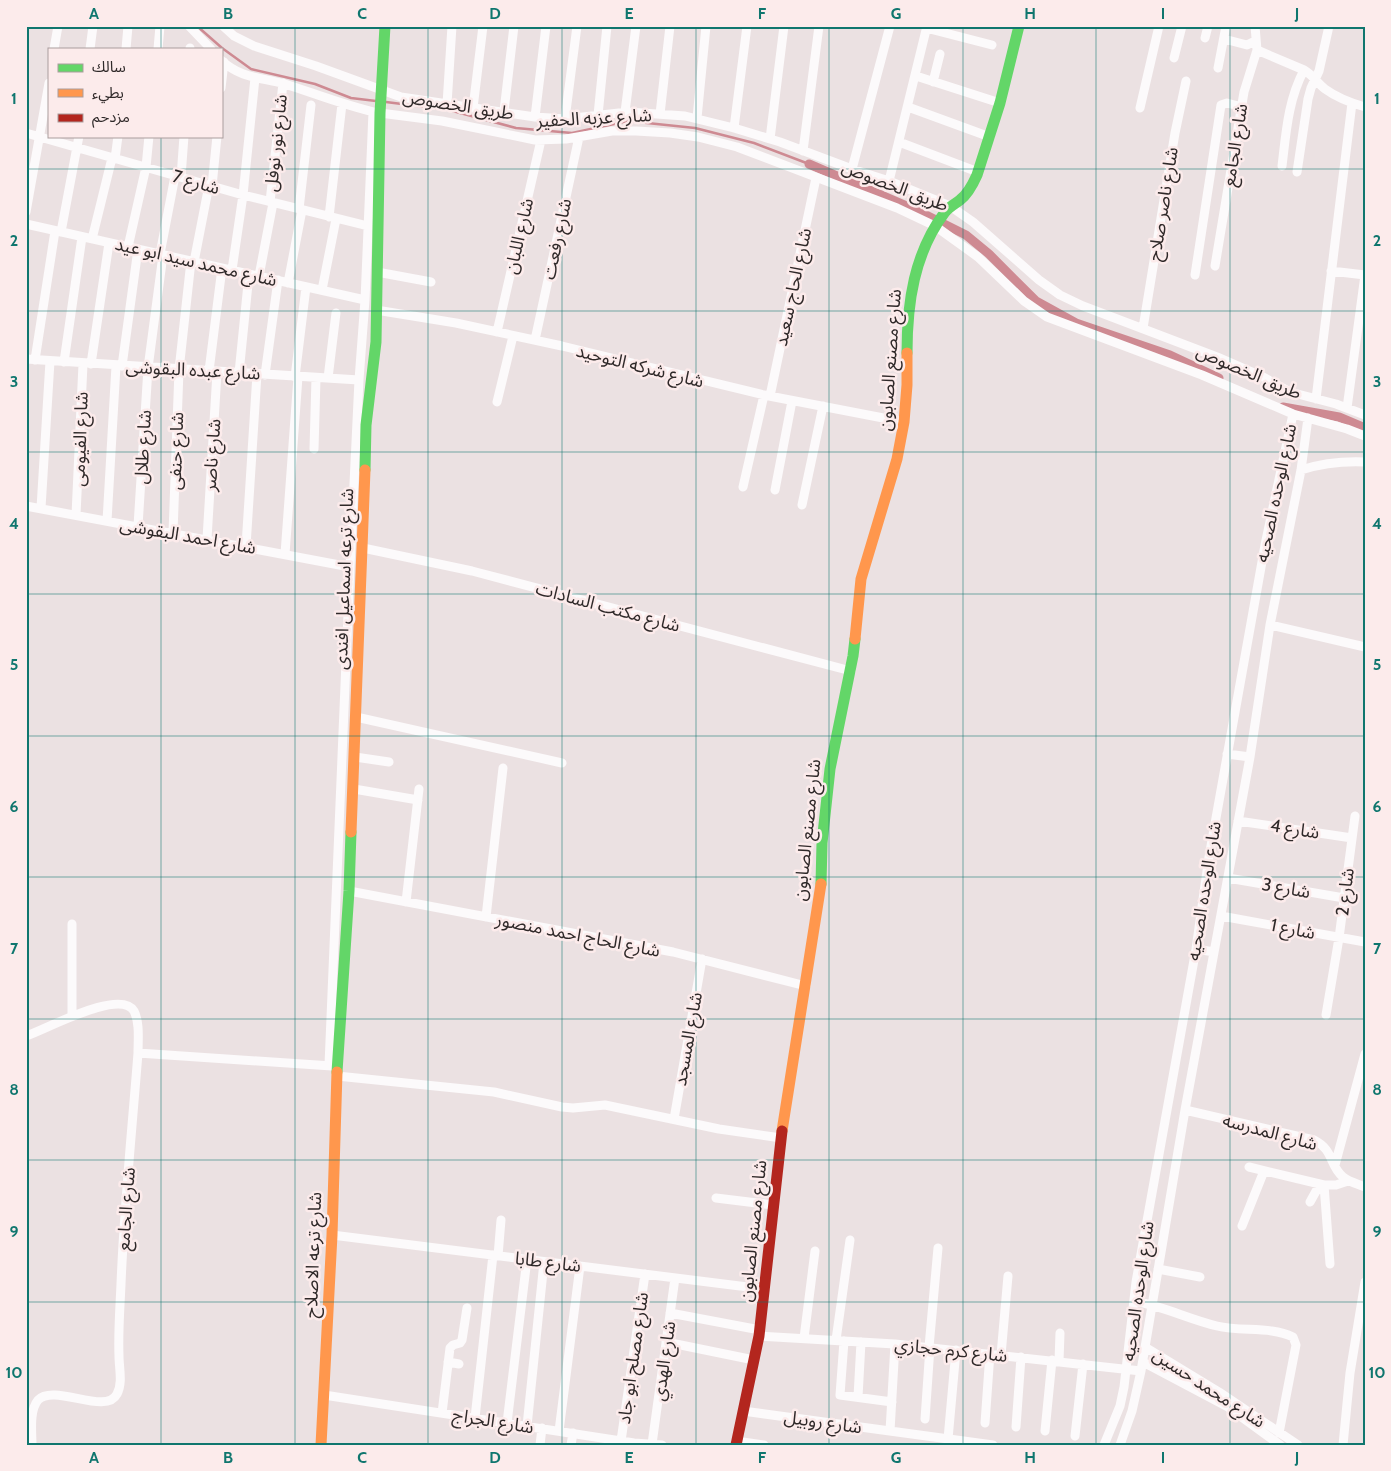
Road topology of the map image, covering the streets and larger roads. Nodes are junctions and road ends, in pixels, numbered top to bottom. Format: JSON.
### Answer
{"nodes":[{"id":1,"x":58,"y":26,"type":"edge"},
{"id":2,"x":93,"y":26,"type":"edge"},
{"id":3,"x":128,"y":26,"type":"edge"},
{"id":4,"x":160,"y":26,"type":"edge"},
{"id":5,"x":189,"y":26,"type":"edge"},
{"id":6,"x":223,"y":26,"type":"edge"},
{"id":7,"x":385,"y":26,"type":"edge"},
{"id":8,"x":452,"y":26,"type":"edge"},
{"id":9,"x":483,"y":26,"type":"edge"},
{"id":10,"x":514,"y":26,"type":"edge"},
{"id":11,"x":546,"y":26,"type":"edge"},
{"id":12,"x":576,"y":26,"type":"edge"},
{"id":13,"x":607,"y":26,"type":"edge"},
{"id":14,"x":636,"y":26,"type":"edge"},
{"id":15,"x":670,"y":26,"type":"edge"},
{"id":16,"x":706,"y":26,"type":"edge"},
{"id":17,"x":747,"y":26,"type":"edge"},
{"id":18,"x":784,"y":26,"type":"edge"},
{"id":19,"x":819,"y":26,"type":"edge"},
{"id":20,"x":890,"y":26,"type":"edge"},
{"id":21,"x":1019,"y":26,"type":"edge"},
{"id":22,"x":1159,"y":26,"type":"edge"},
{"id":23,"x":1182,"y":26,"type":"edge"},
{"id":24,"x":1208,"y":26,"type":"edge"},
{"id":25,"x":1226,"y":26,"type":"edge"},
{"id":26,"x":1255,"y":26,"type":"edge"},
{"id":27,"x":1329,"y":26,"type":"edge"},
{"id":28,"x":927,"y":27,"type":"edge"},
{"id":29,"x":1205,"y":38,"type":"dead end"},
{"id":30,"x":1224,"y":39,"type":"junction"},
{"id":31,"x":992,"y":45,"type":"dead end"},
{"id":32,"x":1256,"y":46,"type":"junction"},
{"id":33,"x":54,"y":48,"type":"edge"},
{"id":34,"x":90,"y":48,"type":"edge"},
{"id":35,"x":126,"y":48,"type":"edge"},
{"id":36,"x":158,"y":48,"type":"edge"},
{"id":37,"x":210,"y":48,"type":"edge"},
{"id":38,"x":940,"y":54,"type":"dead end"},
{"id":39,"x":1174,"y":58,"type":"dead end"},
{"id":40,"x":222,"y":61,"type":"edge"},
{"id":41,"x":1218,"y":68,"type":"dead end"},
{"id":42,"x":1304,"y":70,"type":"junction"},
{"id":43,"x":916,"y":76,"type":"junction"},
{"id":44,"x":255,"y":78,"type":"junction"},
{"id":45,"x":1316,"y":79,"type":"junction"},
{"id":46,"x":1186,"y":81,"type":"dead end"},
{"id":47,"x":933,"y":82,"type":"junction"},
{"id":48,"x":283,"y":83,"type":"junction"},
{"id":49,"x":48,"y":89,"type":"edge"},
{"id":50,"x":381,"y":91,"type":"junction"},
{"id":51,"x":1000,"y":103,"type":"junction"},
{"id":52,"x":1352,"y":103,"type":"junction"},
{"id":53,"x":342,"y":104,"type":"junction"},
{"id":54,"x":447,"y":104,"type":"junction"},
{"id":55,"x":312,"y":105,"type":"dead end"},
{"id":56,"x":908,"y":107,"type":"junction"},
{"id":57,"x":1242,"y":107,"type":"junction"},
{"id":58,"x":1365,"y":107,"type":"edge"},
{"id":59,"x":473,"y":108,"type":"junction"},
{"id":60,"x":1140,"y":108,"type":"dead end"},
{"id":61,"x":378,"y":112,"type":"junction"},
{"id":62,"x":504,"y":112,"type":"junction"},
{"id":63,"x":625,"y":112,"type":"junction"},
{"id":64,"x":660,"y":114,"type":"junction"},
{"id":65,"x":598,"y":115,"type":"junction"},
{"id":66,"x":535,"y":117,"type":"junction"},
{"id":67,"x":697,"y":118,"type":"junction"},
{"id":68,"x":565,"y":119,"type":"junction"},
{"id":69,"x":734,"y":128,"type":"junction"},
{"id":70,"x":26,"y":133,"type":"edge"},
{"id":71,"x":40,"y":137,"type":"junction"},
{"id":72,"x":579,"y":137,"type":"junction"},
{"id":73,"x":990,"y":137,"type":"junction"},
{"id":74,"x":79,"y":138,"type":"edge"},
{"id":75,"x":118,"y":138,"type":"edge"},
{"id":76,"x":149,"y":138,"type":"edge"},
{"id":77,"x":184,"y":138,"type":"edge"},
{"id":78,"x":217,"y":138,"type":"edge"},
{"id":79,"x":770,"y":139,"type":"junction"},
{"id":80,"x":541,"y":140,"type":"junction"},
{"id":81,"x":899,"y":142,"type":"junction"},
{"id":82,"x":78,"y":148,"type":"junction"},
{"id":83,"x":804,"y":151,"type":"junction"},
{"id":84,"x":114,"y":158,"type":"junction"},
{"id":85,"x":1282,"y":166,"type":"dead end"},
{"id":86,"x":146,"y":167,"type":"junction"},
{"id":87,"x":852,"y":169,"type":"junction"},
{"id":88,"x":978,"y":172,"type":"junction"},
{"id":89,"x":1297,"y":172,"type":"dead end"},
{"id":90,"x":178,"y":177,"type":"junction"},
{"id":91,"x":816,"y":178,"type":"junction"},
{"id":92,"x":889,"y":181,"type":"junction"},
{"id":93,"x":211,"y":186,"type":"junction"},
{"id":94,"x":243,"y":195,"type":"junction"},
{"id":95,"x":271,"y":202,"type":"junction"},
{"id":96,"x":948,"y":207,"type":"junction"},
{"id":97,"x":301,"y":210,"type":"junction"},
{"id":98,"x":26,"y":212,"type":"edge"},
{"id":99,"x":332,"y":218,"type":"junction"},
{"id":100,"x":936,"y":224,"type":"junction"},
{"id":101,"x":26,"y":225,"type":"edge"},
{"id":102,"x":368,"y":226,"type":"junction"},
{"id":103,"x":58,"y":231,"type":"junction"},
{"id":104,"x":82,"y":237,"type":"junction"},
{"id":105,"x":92,"y":239,"type":"junction"},
{"id":106,"x":109,"y":243,"type":"junction"},
{"id":107,"x":128,"y":247,"type":"junction"},
{"id":108,"x":138,"y":249,"type":"junction"},
{"id":109,"x":162,"y":255,"type":"junction"},
{"id":110,"x":192,"y":261,"type":"junction"},
{"id":111,"x":1215,"y":266,"type":"dead end"},
{"id":112,"x":222,"y":268,"type":"junction"},
{"id":113,"x":232,"y":270,"type":"junction"},
{"id":114,"x":1331,"y":271,"type":"junction"},
{"id":115,"x":377,"y":272,"type":"junction"},
{"id":116,"x":249,"y":274,"type":"junction"},
{"id":117,"x":1194,"y":275,"type":"dead end"},
{"id":118,"x":1365,"y":275,"type":"edge"},
{"id":119,"x":259,"y":276,"type":"junction"},
{"id":120,"x":278,"y":280,"type":"junction"},
{"id":121,"x":288,"y":282,"type":"junction"},
{"id":122,"x":431,"y":282,"type":"dead end"},
{"id":123,"x":306,"y":286,"type":"junction"},
{"id":124,"x":322,"y":290,"type":"junction"},
{"id":125,"x":365,"y":300,"type":"junction"},
{"id":126,"x":376,"y":310,"type":"junction"},
{"id":127,"x":336,"y":313,"type":"dead end"},
{"id":128,"x":1143,"y":328,"type":"junction"},
{"id":129,"x":497,"y":332,"type":"junction"},
{"id":130,"x":512,"y":336,"type":"junction"},
{"id":131,"x":535,"y":340,"type":"junction"},
{"id":132,"x":31,"y":360,"type":"edge"},
{"id":133,"x":50,"y":361,"type":"junction"},
{"id":134,"x":64,"y":362,"type":"junction"},
{"id":135,"x":87,"y":364,"type":"junction"},
{"id":136,"x":119,"y":366,"type":"junction"},
{"id":137,"x":148,"y":368,"type":"junction"},
{"id":138,"x":179,"y":370,"type":"junction"},
{"id":139,"x":213,"y":372,"type":"junction"},
{"id":140,"x":239,"y":373,"type":"junction"},
{"id":141,"x":261,"y":374,"type":"junction"},
{"id":142,"x":296,"y":377,"type":"junction"},
{"id":143,"x":316,"y":378,"type":"junction"},
{"id":144,"x":328,"y":378,"type":"junction"},
{"id":145,"x":359,"y":380,"type":"junction"},
{"id":146,"x":767,"y":396,"type":"junction"},
{"id":147,"x":1316,"y":399,"type":"junction"},
{"id":148,"x":792,"y":400,"type":"junction"},
{"id":149,"x":497,"y":402,"type":"dead end"},
{"id":150,"x":823,"y":406,"type":"junction"},
{"id":151,"x":1348,"y":408,"type":"junction"},
{"id":152,"x":1293,"y":414,"type":"junction"},
{"id":153,"x":1365,"y":415,"type":"edge"},
{"id":154,"x":1308,"y":418,"type":"junction"},
{"id":155,"x":904,"y":422,"type":"junction"},
{"id":156,"x":1365,"y":436,"type":"edge"},
{"id":157,"x":314,"y":449,"type":"dead end"},
{"id":158,"x":1365,"y":462,"type":"edge"},
{"id":159,"x":1301,"y":470,"type":"junction"},
{"id":160,"x":743,"y":487,"type":"dead end"},
{"id":161,"x":774,"y":490,"type":"dead end"},
{"id":162,"x":802,"y":505,"type":"dead end"},
{"id":163,"x":26,"y":506,"type":"edge"},
{"id":164,"x":41,"y":508,"type":"junction"},
{"id":165,"x":76,"y":515,"type":"junction"},
{"id":166,"x":108,"y":521,"type":"junction"},
{"id":167,"x":138,"y":526,"type":"junction"},
{"id":168,"x":173,"y":533,"type":"junction"},
{"id":169,"x":207,"y":539,"type":"junction"},
{"id":170,"x":246,"y":546,"type":"junction"},
{"id":171,"x":363,"y":548,"type":"junction"},
{"id":172,"x":285,"y":554,"type":"junction"},
{"id":173,"x":350,"y":566,"type":"junction"},
{"id":174,"x":354,"y":616,"type":"junction"},
{"id":175,"x":1270,"y":625,"type":"junction"},
{"id":176,"x":1365,"y":647,"type":"edge"},
{"id":177,"x":851,"y":672,"type":"junction"},
{"id":178,"x":356,"y":717,"type":"junction"},
{"id":179,"x":1227,"y":754,"type":"junction"},
{"id":180,"x":355,"y":757,"type":"junction"},
{"id":181,"x":1250,"y":757,"type":"junction"},
{"id":182,"x":389,"y":762,"type":"dead end"},
{"id":183,"x":562,"y":763,"type":"dead end"},
{"id":184,"x":503,"y":768,"type":"dead end"},
{"id":185,"x":420,"y":788,"type":"dead end"},
{"id":186,"x":354,"y":789,"type":"junction"},
{"id":187,"x":418,"y":800,"type":"junction"},
{"id":188,"x":1355,"y":816,"type":"dead end"},
{"id":189,"x":1238,"y":821,"type":"junction"},
{"id":190,"x":1352,"y":838,"type":"junction"},
{"id":191,"x":1228,"y":878,"type":"junction"},
{"id":192,"x":349,"y":891,"type":"junction"},
{"id":193,"x":1344,"y":898,"type":"junction"},
{"id":194,"x":406,"y":902,"type":"junction"},
{"id":195,"x":1221,"y":916,"type":"junction"},
{"id":196,"x":486,"y":918,"type":"junction"},
{"id":197,"x":72,"y":924,"type":"dead end"},
{"id":198,"x":1339,"y":938,"type":"junction"},
{"id":199,"x":1365,"y":942,"type":"edge"},
{"id":200,"x":1196,"y":949,"type":"junction"},
{"id":201,"x":1214,"y":952,"type":"junction"},
{"id":202,"x":702,"y":959,"type":"junction"},
{"id":203,"x":806,"y":986,"type":"junction"},
{"id":204,"x":1326,"y":1015,"type":"dead end"},
{"id":205,"x":72,"y":1016,"type":"junction"},
{"id":206,"x":26,"y":1036,"type":"edge"},
{"id":207,"x":138,"y":1053,"type":"junction"},
{"id":208,"x":1365,"y":1054,"type":"edge"},
{"id":209,"x":334,"y":1069,"type":"junction"},
{"id":210,"x":1185,"y":1110,"type":"junction"},
{"id":211,"x":674,"y":1119,"type":"junction"},
{"id":212,"x":781,"y":1138,"type":"junction"},
{"id":213,"x":1334,"y":1165,"type":"junction"},
{"id":214,"x":1249,"y":1167,"type":"dead end"},
{"id":215,"x":1264,"y":1170,"type":"junction"},
{"id":216,"x":1348,"y":1180,"type":"junction"},
{"id":217,"x":1322,"y":1184,"type":"junction"},
{"id":218,"x":1365,"y":1187,"type":"edge"},
{"id":219,"x":716,"y":1198,"type":"dead end"},
{"id":220,"x":1310,"y":1202,"type":"dead end"},
{"id":221,"x":773,"y":1205,"type":"junction"},
{"id":222,"x":501,"y":1220,"type":"dead end"},
{"id":223,"x":1242,"y":1226,"type":"dead end"},
{"id":224,"x":332,"y":1235,"type":"junction"},
{"id":225,"x":850,"y":1240,"type":"dead end"},
{"id":226,"x":938,"y":1248,"type":"dead end"},
{"id":227,"x":815,"y":1251,"type":"dead end"},
{"id":228,"x":495,"y":1255,"type":"junction"},
{"id":229,"x":527,"y":1260,"type":"junction"},
{"id":230,"x":544,"y":1262,"type":"junction"},
{"id":231,"x":1330,"y":1264,"type":"dead end"},
{"id":232,"x":580,"y":1266,"type":"junction"},
{"id":233,"x":1158,"y":1268,"type":"junction"},
{"id":234,"x":645,"y":1274,"type":"junction"},
{"id":235,"x":1008,"y":1276,"type":"dead end"},
{"id":236,"x":1200,"y":1277,"type":"dead end"},
{"id":237,"x":675,"y":1278,"type":"junction"},
{"id":238,"x":1365,"y":1282,"type":"edge"},
{"id":239,"x":764,"y":1289,"type":"junction"},
{"id":240,"x":1134,"y":1302,"type":"junction"},
{"id":241,"x":1152,"y":1304,"type":"junction"},
{"id":242,"x":467,"y":1308,"type":"dead end"},
{"id":243,"x":670,"y":1314,"type":"junction"},
{"id":244,"x":759,"y":1333,"type":"junction"},
{"id":245,"x":1060,"y":1333,"type":"dead end"},
{"id":246,"x":804,"y":1338,"type":"junction"},
{"id":247,"x":840,"y":1340,"type":"junction"},
{"id":248,"x":666,"y":1342,"type":"junction"},
{"id":249,"x":861,"y":1342,"type":"junction"},
{"id":250,"x":895,"y":1344,"type":"junction"},
{"id":251,"x":929,"y":1347,"type":"junction"},
{"id":252,"x":1145,"y":1347,"type":"junction"},
{"id":253,"x":956,"y":1350,"type":"junction"},
{"id":254,"x":990,"y":1353,"type":"junction"},
{"id":255,"x":1001,"y":1355,"type":"junction"},
{"id":256,"x":1020,"y":1357,"type":"junction"},
{"id":257,"x":754,"y":1360,"type":"junction"},
{"id":258,"x":1055,"y":1361,"type":"junction"},
{"id":259,"x":448,"y":1362,"type":"junction"},
{"id":260,"x":459,"y":1364,"type":"dead end"},
{"id":261,"x":1084,"y":1364,"type":"junction"},
{"id":262,"x":1142,"y":1367,"type":"junction"},
{"id":263,"x":1127,"y":1370,"type":"junction"},
{"id":264,"x":324,"y":1395,"type":"junction"},
{"id":265,"x":858,"y":1398,"type":"junction"},
{"id":266,"x":892,"y":1402,"type":"junction"},
{"id":267,"x":743,"y":1411,"type":"junction"},
{"id":268,"x":442,"y":1413,"type":"junction"},
{"id":269,"x":475,"y":1418,"type":"junction"},
{"id":270,"x":925,"y":1419,"type":"dead end"},
{"id":271,"x":507,"y":1423,"type":"junction"},
{"id":272,"x":985,"y":1423,"type":"dead end"},
{"id":273,"x":527,"y":1426,"type":"junction"},
{"id":274,"x":1016,"y":1427,"type":"dead end"},
{"id":275,"x":542,"y":1428,"type":"junction"},
{"id":276,"x":559,"y":1431,"type":"junction"},
{"id":277,"x":890,"y":1431,"type":"junction"},
{"id":278,"x":1045,"y":1431,"type":"dead end"},
{"id":279,"x":572,"y":1433,"type":"junction"},
{"id":280,"x":1280,"y":1433,"type":"junction"},
{"id":281,"x":1075,"y":1436,"type":"dead end"},
{"id":282,"x":948,"y":1439,"type":"junction"},
{"id":283,"x":601,"y":1441,"type":"edge"},
{"id":284,"x":622,"y":1441,"type":"junction"},
{"id":285,"x":736,"y":1443,"type":"edge"},
{"id":286,"x":633,"y":1444,"type":"edge"},
{"id":287,"x":652,"y":1444,"type":"edge"},
{"id":288,"x":32,"y":1445,"type":"edge"},
{"id":289,"x":321,"y":1445,"type":"edge"},
{"id":290,"x":540,"y":1445,"type":"edge"},
{"id":291,"x":571,"y":1445,"type":"edge"},
{"id":292,"x":662,"y":1445,"type":"edge"},
{"id":293,"x":764,"y":1445,"type":"edge"},
{"id":294,"x":993,"y":1445,"type":"edge"},
{"id":295,"x":1104,"y":1445,"type":"edge"},
{"id":296,"x":1120,"y":1445,"type":"edge"},
{"id":297,"x":1280,"y":1445,"type":"edge"},
{"id":298,"x":1298,"y":1445,"type":"edge"},
{"id":299,"x":1343,"y":1445,"type":"edge"}],
"edges":[{"from":1,"to":33,"type":"street"},
{"from":2,"to":34,"type":"street"},
{"from":3,"to":35,"type":"street"},
{"from":4,"to":36,"type":"street"},
{"from":5,"to":37,"type":"street"},
{"from":6,"to":50,"type":"street"},
{"from":7,"to":50,"type":"street","name":"شارع ترعه اسماعيل افندى"},
{"from":8,"to":54,"type":"street"},
{"from":9,"to":59,"type":"street"},
{"from":10,"to":62,"type":"street"},
{"from":11,"to":66,"type":"street"},
{"from":12,"to":68,"type":"street"},
{"from":13,"to":65,"type":"street"},
{"from":14,"to":63,"type":"street"},
{"from":15,"to":64,"type":"street"},
{"from":16,"to":67,"type":"street"},
{"from":17,"to":69,"type":"street"},
{"from":18,"to":79,"type":"street"},
{"from":19,"to":83,"type":"street"},
{"from":20,"to":87,"type":"street"},
{"from":21,"to":51,"type":"street","name":"شارع مصنع الصابون"},
{"from":22,"to":60,"type":"street"},
{"from":23,"to":39,"type":"street"},
{"from":24,"to":29,"type":"street"},
{"from":25,"to":30,"type":"street"},
{"from":26,"to":32,"type":"street","name":"شارع الجامع"},
{"from":27,"to":45,"type":"street"},
{"from":28,"to":31,"type":"street"},
{"from":28,"to":43,"type":"street"},
{"from":30,"to":32,"type":"street"},
{"from":30,"to":41,"type":"street"},
{"from":32,"to":42,"type":"street"},
{"from":32,"to":57,"type":"street","name":"شارع الجامع"},
{"from":38,"to":47,"type":"street"},
{"from":40,"to":44,"type":"street","name":"شارع عزبه الحفير"},
{"from":42,"to":45,"type":"street"},
{"from":42,"to":85,"type":"street"},
{"from":43,"to":47,"type":"street"},
{"from":43,"to":56,"type":"street"},
{"from":44,"to":48,"type":"street","name":"شارع عزبه الحفير"},
{"from":44,"to":94,"type":"street"},
{"from":45,"to":52,"type":"street"},
{"from":45,"to":89,"type":"street"},
{"from":46,"to":128,"type":"street","name":"شارع ناصر صلاح"},
{"from":47,"to":51,"type":"street"},
{"from":48,"to":53,"type":"street","name":"شارع عزبه الحفير"},
{"from":48,"to":95,"type":"street","name":"شارع نور نوفل"},
{"from":49,"to":71,"type":"street"},
{"from":50,"to":54,"type":"street","name":"طريق الخصوص"},
{"from":50,"to":61,"type":"street","name":"شارع ترعه اسماعيل افندى"},
{"from":51,"to":73,"type":"street","name":"شارع مصنع الصابون"},
{"from":52,"to":58,"type":"street"},
{"from":52,"to":114,"type":"street"},
{"from":53,"to":61,"type":"street","name":"شارع عزبه الحفير"},
{"from":53,"to":99,"type":"street"},
{"from":54,"to":59,"type":"street","name":"طريق الخصوص"},
{"from":55,"to":97,"type":"street"},
{"from":56,"to":73,"type":"street"},
{"from":56,"to":81,"type":"street"},
{"from":57,"to":111,"type":"street","name":"شارع الجامع"},
{"from":57,"to":117,"type":"street"},
{"from":59,"to":62,"type":"street","name":"طريق الخصوص"},
{"from":61,"to":80,"type":"street","name":"شارع عزبه الحفير"},
{"from":61,"to":102,"type":"street","name":"شارع ترعه اسماعيل افندى"},
{"from":61,"to":115,"type":"street","name":"شارع ترعه اسماعيل افندى"},
{"from":62,"to":66,"type":"street","name":"طريق الخصوص"},
{"from":63,"to":64,"type":"street","name":"طريق الخصوص"},
{"from":63,"to":65,"type":"street","name":"طريق الخصوص"},
{"from":64,"to":67,"type":"street","name":"طريق الخصوص"},
{"from":65,"to":68,"type":"street","name":"طريق الخصوص"},
{"from":66,"to":68,"type":"street","name":"طريق الخصوص"},
{"from":67,"to":69,"type":"street","name":"طريق الخصوص"},
{"from":69,"to":79,"type":"street","name":"طريق الخصوص"},
{"from":70,"to":71,"type":"street","name":"شارع 7"},
{"from":71,"to":82,"type":"street","name":"شارع 7"},
{"from":71,"to":98,"type":"street"},
{"from":72,"to":80,"type":"street","name":"شارع عزبه الحفير"},
{"from":72,"to":91,"type":"street","name":"شارع عزبه الحفير"},
{"from":72,"to":131,"type":"street","name":"شارع رفعت"},
{"from":73,"to":88,"type":"street","name":"شارع مصنع الصابون"},
{"from":74,"to":82,"type":"street"},
{"from":75,"to":84,"type":"street"},
{"from":76,"to":86,"type":"street"},
{"from":77,"to":90,"type":"street"},
{"from":78,"to":93,"type":"street","name":"شارع حنفى"},
{"from":79,"to":83,"type":"street","name":"طريق الخصوص"},
{"from":80,"to":129,"type":"street","name":"شارع اللبان"},
{"from":81,"to":88,"type":"street"},
{"from":81,"to":92,"type":"street"},
{"from":82,"to":84,"type":"street","name":"شارع 7"},
{"from":82,"to":103,"type":"street"},
{"from":83,"to":87,"type":"street","name":"طريق الخصوص"},
{"from":84,"to":86,"type":"street","name":"شارع 7"},
{"from":84,"to":105,"type":"street"},
{"from":86,"to":90,"type":"street","name":"شارع 7"},
{"from":86,"to":107,"type":"street"},
{"from":87,"to":92,"type":"street","name":"طريق الخصوص"},
{"from":88,"to":96,"type":"street","name":"شارع مصنع الصابون"},
{"from":90,"to":93,"type":"street","name":"شارع 7"},
{"from":90,"to":109,"type":"street"},
{"from":91,"to":100,"type":"street","name":"شارع عزبه الحفير"},
{"from":91,"to":146,"type":"street","name":"شارع الحاج سعيد"},
{"from":92,"to":96,"type":"street","name":"طريق الخصوص"},
{"from":93,"to":94,"type":"street","name":"شارع 7"},
{"from":93,"to":110,"type":"street","name":"شارع حنفى"},
{"from":94,"to":95,"type":"street","name":"شارع 7"},
{"from":94,"to":113,"type":"street"},
{"from":95,"to":97,"type":"street","name":"شارع 7"},
{"from":95,"to":119,"type":"street","name":"شارع نور نوفل"},
{"from":96,"to":100,"type":"street","name":"شارع مصنع الصابون"},
{"from":96,"to":128,"type":"street","name":"طريق الخصوص"},
{"from":97,"to":99,"type":"street","name":"شارع 7"},
{"from":97,"to":121,"type":"street"},
{"from":99,"to":102,"type":"street","name":"شارع 7"},
{"from":99,"to":124,"type":"street"},
{"from":100,"to":152,"type":"street","name":"شارع عزبه الحفير"},
{"from":100,"to":155,"type":"street","name":"شارع مصنع الصابون"},
{"from":101,"to":103,"type":"street","name":"شارع محمد سيد ابو عيد"},
{"from":102,"to":125,"type":"street","name":"شارع ترعه اسماعيل افندى"},
{"from":103,"to":104,"type":"street","name":"شارع محمد سيد ابو عيد"},
{"from":103,"to":132,"type":"street"},
{"from":104,"to":105,"type":"street","name":"شارع محمد سيد ابو عيد"},
{"from":104,"to":134,"type":"street"},
{"from":105,"to":106,"type":"street","name":"شارع محمد سيد ابو عيد"},
{"from":106,"to":107,"type":"street","name":"شارع محمد سيد ابو عيد"},
{"from":106,"to":135,"type":"street","name":"شارع الفيومى"},
{"from":107,"to":108,"type":"street","name":"شارع محمد سيد ابو عيد"},
{"from":108,"to":109,"type":"street","name":"شارع محمد سيد ابو عيد"},
{"from":108,"to":136,"type":"street"},
{"from":109,"to":110,"type":"street","name":"شارع محمد سيد ابو عيد"},
{"from":109,"to":137,"type":"street","name":"شارع طلال"},
{"from":110,"to":112,"type":"street","name":"شارع محمد سيد ابو عيد"},
{"from":110,"to":138,"type":"street","name":"شارع حنفى"},
{"from":112,"to":113,"type":"street","name":"شارع محمد سيد ابو عيد"},
{"from":112,"to":139,"type":"street","name":"شارع ناصر"},
{"from":113,"to":116,"type":"street","name":"شارع محمد سيد ابو عيد"},
{"from":114,"to":118,"type":"street"},
{"from":114,"to":147,"type":"street"},
{"from":115,"to":122,"type":"street"},
{"from":115,"to":126,"type":"street","name":"شارع ترعه اسماعيل افندى"},
{"from":116,"to":119,"type":"street","name":"شارع محمد سيد ابو عيد"},
{"from":116,"to":140,"type":"street"},
{"from":118,"to":151,"type":"street"},
{"from":119,"to":120,"type":"street","name":"شارع محمد سيد ابو عيد"},
{"from":120,"to":121,"type":"street","name":"شارع محمد سيد ابو عيد"},
{"from":120,"to":141,"type":"street"},
{"from":121,"to":123,"type":"street","name":"شارع محمد سيد ابو عيد"},
{"from":123,"to":124,"type":"street","name":"شارع محمد سيد ابو عيد"},
{"from":123,"to":142,"type":"street"},
{"from":124,"to":125,"type":"street","name":"شارع محمد سيد ابو عيد"},
{"from":125,"to":145,"type":"street","name":"شارع ترعه اسماعيل افندى"},
{"from":126,"to":129,"type":"street","name":"شارع شركه التوحيد"},
{"from":126,"to":171,"type":"street","name":"شارع ترعه اسماعيل افندى"},
{"from":127,"to":144,"type":"street"},
{"from":128,"to":147,"type":"street","name":"طريق الخصوص"},
{"from":129,"to":130,"type":"street","name":"شارع شركه التوحيد"},
{"from":130,"to":131,"type":"street","name":"شارع شركه التوحيد"},
{"from":130,"to":149,"type":"street"},
{"from":131,"to":146,"type":"street","name":"شارع شركه التوحيد"},
{"from":132,"to":133,"type":"street","name":"شارع عبده البقوشى"},
{"from":133,"to":134,"type":"street","name":"شارع عبده البقوشى"},
{"from":133,"to":164,"type":"street"},
{"from":134,"to":135,"type":"street","name":"شارع عبده البقوشى"},
{"from":135,"to":136,"type":"street","name":"شارع عبده البقوشى"},
{"from":135,"to":165,"type":"street","name":"شارع الفيومى"},
{"from":136,"to":137,"type":"street","name":"شارع عبده البقوشى"},
{"from":136,"to":166,"type":"street"},
{"from":137,"to":138,"type":"street","name":"شارع عبده البقوشى"},
{"from":137,"to":167,"type":"street","name":"شارع طلال"},
{"from":138,"to":139,"type":"street","name":"شارع عبده البقوشى"},
{"from":138,"to":168,"type":"street","name":"شارع حنفى"},
{"from":139,"to":140,"type":"street","name":"شارع عبده البقوشى"},
{"from":139,"to":169,"type":"street","name":"شارع ناصر"},
{"from":140,"to":141,"type":"street","name":"شارع عبده البقوشى"},
{"from":141,"to":142,"type":"street","name":"شارع عبده البقوشى"},
{"from":141,"to":170,"type":"street"},
{"from":142,"to":143,"type":"street","name":"شارع عبده البقوشى"},
{"from":142,"to":172,"type":"street"},
{"from":143,"to":144,"type":"street","name":"شارع عبده البقوشى"},
{"from":143,"to":157,"type":"street"},
{"from":144,"to":145,"type":"street","name":"شارع عبده البقوشى"},
{"from":145,"to":173,"type":"street","name":"شارع ترعه اسماعيل افندى"},
{"from":146,"to":148,"type":"street","name":"شارع شركه التوحيد"},
{"from":146,"to":160,"type":"street","name":"شارع الحاج سعيد"},
{"from":147,"to":151,"type":"street","name":"طريق الخصوص"},
{"from":148,"to":150,"type":"street","name":"شارع شركه التوحيد"},
{"from":148,"to":161,"type":"street"},
{"from":150,"to":155,"type":"street","name":"شارع شركه التوحيد"},
{"from":150,"to":162,"type":"street"},
{"from":151,"to":153,"type":"street","name":"طريق الخصوص"},
{"from":152,"to":154,"type":"street","name":"شارع عزبه الحفير"},
{"from":152,"to":179,"type":"street","name":"شارع الوحده الصحيه"},
{"from":154,"to":156,"type":"street","name":"شارع عزبه الحفير"},
{"from":154,"to":159,"type":"street","name":"شارع الوحده الصحيه"},
{"from":155,"to":177,"type":"street","name":"شارع مصنع الصابون"},
{"from":158,"to":159,"type":"street"},
{"from":159,"to":175,"type":"street","name":"شارع الوحده الصحيه"},
{"from":163,"to":164,"type":"street","name":"شارع احمد البقوشى"},
{"from":164,"to":165,"type":"street","name":"شارع احمد البقوشى"},
{"from":165,"to":166,"type":"street","name":"شارع احمد البقوشى"},
{"from":166,"to":167,"type":"street","name":"شارع احمد البقوشى"},
{"from":167,"to":168,"type":"street","name":"شارع احمد البقوشى"},
{"from":168,"to":169,"type":"street","name":"شارع احمد البقوشى"},
{"from":169,"to":170,"type":"street","name":"شارع احمد البقوشى"},
{"from":170,"to":172,"type":"street","name":"شارع احمد البقوشى"},
{"from":171,"to":174,"type":"street","name":"شارع ترعه اسماعيل افندى"},
{"from":171,"to":177,"type":"street","name":"شارع مكتب السادات"},
{"from":172,"to":173,"type":"street","name":"شارع احمد البقوشى"},
{"from":173,"to":174,"type":"street","name":"شارع ترعه اسماعيل افندى"},
{"from":174,"to":178,"type":"street","name":"شارع ترعه اسماعيل افندى"},
{"from":174,"to":209,"type":"street","name":"شارع ترعه اسماعيل افندى"},
{"from":175,"to":176,"type":"street"},
{"from":175,"to":181,"type":"street","name":"شارع الوحده الصحيه"},
{"from":177,"to":203,"type":"street","name":"شارع مصنع الصابون"},
{"from":178,"to":180,"type":"street","name":"شارع ترعه اسماعيل افندى"},
{"from":178,"to":183,"type":"street"},
{"from":179,"to":181,"type":"street"},
{"from":179,"to":200,"type":"street","name":"شارع الوحده الصحيه"},
{"from":180,"to":182,"type":"street"},
{"from":180,"to":186,"type":"street","name":"شارع ترعه اسماعيل افندى"},
{"from":181,"to":189,"type":"street","name":"شارع الوحده الصحيه"},
{"from":184,"to":196,"type":"street"},
{"from":185,"to":187,"type":"street"},
{"from":186,"to":187,"type":"street"},
{"from":186,"to":192,"type":"street","name":"شارع ترعه اسماعيل افندى"},
{"from":187,"to":194,"type":"street"},
{"from":188,"to":190,"type":"street","name":"شارع 2"},
{"from":189,"to":190,"type":"street","name":"شارع 4"},
{"from":189,"to":191,"type":"street","name":"شارع الوحده الصحيه"},
{"from":190,"to":193,"type":"street","name":"شارع 2"},
{"from":191,"to":193,"type":"street","name":"شارع 3"},
{"from":191,"to":195,"type":"street","name":"شارع الوحده الصحيه"},
{"from":192,"to":194,"type":"street","name":"شارع الحاج احمد منصور"},
{"from":192,"to":209,"type":"street","name":"شارع ترعه اسماعيل افندى"},
{"from":193,"to":198,"type":"street","name":"شارع 2"},
{"from":194,"to":196,"type":"street","name":"شارع الحاج احمد منصور"},
{"from":195,"to":198,"type":"street","name":"شارع 1"},
{"from":195,"to":201,"type":"street","name":"شارع الوحده الصحيه"},
{"from":196,"to":202,"type":"street","name":"شارع الحاج احمد منصور"},
{"from":197,"to":205,"type":"street"},
{"from":198,"to":199,"type":"street","name":"شارع 1"},
{"from":198,"to":204,"type":"street","name":"شارع 2"},
{"from":200,"to":201,"type":"street"},
{"from":200,"to":240,"type":"street","name":"شارع الوحده الصحيه"},
{"from":201,"to":210,"type":"street","name":"شارع الوحده الصحيه"},
{"from":202,"to":203,"type":"street","name":"شارع الحاج احمد منصور"},
{"from":202,"to":211,"type":"street","name":"شارع المسجد"},
{"from":203,"to":212,"type":"street","name":"شارع مصنع الصابون"},
{"from":205,"to":206,"type":"street","name":"شارع الجامع"},
{"from":205,"to":207,"type":"street","name":"شارع الجامع"},
{"from":207,"to":209,"type":"street"},
{"from":207,"to":288,"type":"street","name":"شارع الجامع"},
{"from":208,"to":213,"type":"street"},
{"from":209,"to":211,"type":"street"},
{"from":209,"to":224,"type":"street","name":"شارع ترعه الاصلاح"},
{"from":210,"to":213,"type":"street","name":"شارع المدرسه"},
{"from":210,"to":233,"type":"street","name":"شارع الوحده الصحيه"},
{"from":211,"to":212,"type":"street"},
{"from":212,"to":221,"type":"street","name":"شارع مصنع الصابون"},
{"from":213,"to":216,"type":"street","name":"شارع المدرسه"},
{"from":214,"to":215,"type":"street"},
{"from":215,"to":217,"type":"street"},
{"from":215,"to":223,"type":"street"},
{"from":216,"to":217,"type":"street"},
{"from":216,"to":218,"type":"street","name":"شارع المدرسه"},
{"from":217,"to":220,"type":"street"},
{"from":217,"to":231,"type":"street"},
{"from":219,"to":221,"type":"street"},
{"from":221,"to":239,"type":"street","name":"شارع مصنع الصابون"},
{"from":222,"to":228,"type":"street"},
{"from":224,"to":228,"type":"street","name":"شارع طابا"},
{"from":224,"to":264,"type":"street","name":"شارع ترعه الاصلاح"},
{"from":225,"to":247,"type":"street"},
{"from":226,"to":251,"type":"street"},
{"from":227,"to":246,"type":"street"},
{"from":228,"to":229,"type":"street","name":"شارع طابا"},
{"from":228,"to":269,"type":"street"},
{"from":229,"to":230,"type":"street","name":"شارع طابا"},
{"from":229,"to":271,"type":"street"},
{"from":230,"to":232,"type":"street","name":"شارع طابا"},
{"from":230,"to":273,"type":"street"},
{"from":232,"to":234,"type":"street","name":"شارع طابا"},
{"from":232,"to":276,"type":"street"},
{"from":233,"to":236,"type":"street"},
{"from":233,"to":241,"type":"street","name":"شارع الوحده الصحيه"},
{"from":234,"to":237,"type":"street","name":"شارع طابا"},
{"from":234,"to":284,"type":"street","name":"شارع مصلح ابو جاد"},
{"from":235,"to":255,"type":"street"},
{"from":237,"to":239,"type":"street","name":"شارع طابا"},
{"from":237,"to":243,"type":"street","name":"شارع الهدي"},
{"from":238,"to":299,"type":"street"},
{"from":239,"to":244,"type":"street","name":"شارع مصنع الصابون"},
{"from":240,"to":241,"type":"street"},
{"from":240,"to":263,"type":"street","name":"شارع الوحده الصحيه"},
{"from":241,"to":252,"type":"street","name":"شارع الوحده الصحيه"},
{"from":241,"to":280,"type":"street"},
{"from":242,"to":259,"type":"street"},
{"from":243,"to":244,"type":"street","name":"شارع كرم حجازي"},
{"from":243,"to":248,"type":"street","name":"شارع الهدي"},
{"from":244,"to":246,"type":"street","name":"شارع كرم حجازي"},
{"from":244,"to":257,"type":"street","name":"شارع مصنع الصابون"},
{"from":245,"to":258,"type":"street"},
{"from":246,"to":247,"type":"street","name":"شارع كرم حجازي"},
{"from":247,"to":249,"type":"street","name":"شارع كرم حجازي"},
{"from":247,"to":265,"type":"street"},
{"from":248,"to":257,"type":"street"},
{"from":248,"to":287,"type":"street","name":"شارع الهدي"},
{"from":249,"to":250,"type":"street","name":"شارع كرم حجازي"},
{"from":249,"to":265,"type":"street"},
{"from":250,"to":251,"type":"street","name":"شارع كرم حجازي"},
{"from":250,"to":266,"type":"street"},
{"from":251,"to":253,"type":"street","name":"شارع كرم حجازي"},
{"from":251,"to":270,"type":"street"},
{"from":252,"to":262,"type":"street","name":"شارع الوحده الصحيه"},
{"from":252,"to":280,"type":"street","name":"شارع محمد حسين"},
{"from":253,"to":254,"type":"street","name":"شارع كرم حجازي"},
{"from":253,"to":282,"type":"street"},
{"from":254,"to":255,"type":"street","name":"شارع كرم حجازي"},
{"from":254,"to":272,"type":"street"},
{"from":255,"to":256,"type":"street","name":"شارع كرم حجازي"},
{"from":256,"to":258,"type":"street","name":"شارع كرم حجازي"},
{"from":256,"to":274,"type":"street"},
{"from":257,"to":267,"type":"street","name":"شارع مصنع الصابون"},
{"from":258,"to":261,"type":"street","name":"شارع كرم حجازي"},
{"from":258,"to":278,"type":"street"},
{"from":259,"to":260,"type":"street"},
{"from":259,"to":268,"type":"street"},
{"from":261,"to":263,"type":"street","name":"شارع كرم حجازي"},
{"from":261,"to":281,"type":"street"},
{"from":262,"to":263,"type":"street","name":"شارع كرم حجازي"},
{"from":262,"to":296,"type":"street","name":"شارع الوحده الصحيه"},
{"from":262,"to":297,"type":"street","name":"شارع محمد حسين"},
{"from":263,"to":295,"type":"street","name":"شارع الوحده الصحيه"},
{"from":264,"to":268,"type":"street","name":"شارع الجراج"},
{"from":264,"to":289,"type":"street","name":"شارع ترعه الاصلاح"},
{"from":265,"to":266,"type":"street"},
{"from":266,"to":277,"type":"street"},
{"from":267,"to":277,"type":"street","name":"شارع روبيل"},
{"from":267,"to":285,"type":"street","name":"شارع مصنع الصابون"},
{"from":268,"to":269,"type":"street","name":"شارع الجراج"},
{"from":269,"to":271,"type":"street","name":"شارع الجراج"},
{"from":271,"to":273,"type":"street","name":"شارع الجراج"},
{"from":273,"to":275,"type":"street","name":"شارع الجراج"},
{"from":275,"to":276,"type":"street","name":"شارع الجراج"},
{"from":275,"to":290,"type":"street"},
{"from":276,"to":279,"type":"street","name":"شارع الجراج"},
{"from":277,"to":282,"type":"street","name":"شارع روبيل"},
{"from":279,"to":283,"type":"street","name":"شارع الجراج"},
{"from":279,"to":291,"type":"street"},
{"from":280,"to":298,"type":"street","name":"شارع محمد حسين"},
{"from":282,"to":294,"type":"street","name":"شارع روبيل"},
{"from":283,"to":284,"type":"street","name":"شارع الجراج"},
{"from":284,"to":286,"type":"street","name":"شارع الجراج"},
{"from":285,"to":293,"type":"street"},
{"from":286,"to":287,"type":"street","name":"شارع الجراج"},
{"from":287,"to":292,"type":"street","name":"شارع الجراج"}]}
